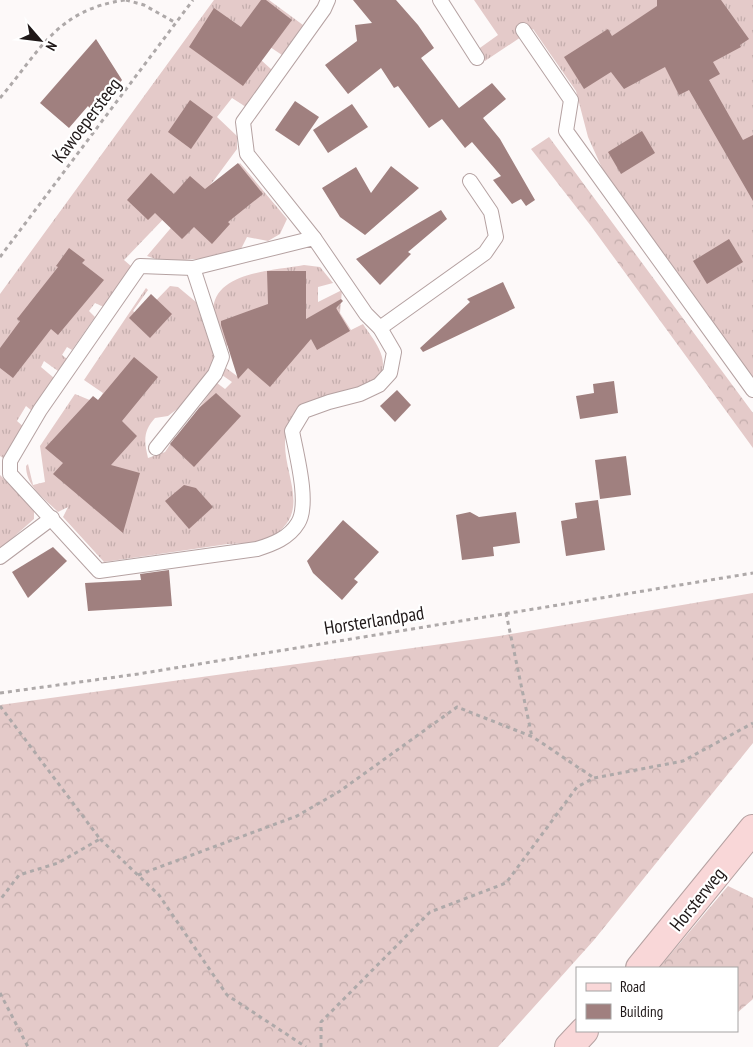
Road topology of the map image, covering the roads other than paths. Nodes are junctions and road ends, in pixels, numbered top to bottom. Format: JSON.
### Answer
{"nodes":[{"id":1,"x":328,"y":0,"type":"edge"},
{"id":2,"x":440,"y":0,"type":"edge"},
{"id":3,"x":523,"y":30,"type":"dead end"},
{"id":4,"x":477,"y":58,"type":"dead end"},
{"id":5,"x":470,"y":181,"type":"dead end"},
{"id":6,"x":314,"y":238,"type":"junction"},
{"id":7,"x":193,"y":268,"type":"junction"},
{"id":8,"x":380,"y":328,"type":"junction"},
{"id":9,"x":753,"y":389,"type":"edge"},
{"id":10,"x":156,"y":448,"type":"dead end"},
{"id":11,"x":52,"y":518,"type":"junction"},
{"id":12,"x":0,"y":557,"type":"edge"},
{"id":13,"x":753,"y":829,"type":"edge"},
{"id":14,"x":641,"y":967,"type":"edge"},
{"id":15,"x":583,"y":1032,"type":"edge"},
{"id":16,"x":569,"y":1047,"type":"edge"}],
"edges":[{"from":1,"to":6,"type":"lane"},
{"from":2,"to":4,"type":"lane"},
{"from":3,"to":9,"type":"lane"},
{"from":5,"to":8,"type":"lane"},
{"from":6,"to":7,"type":"lane"},
{"from":6,"to":8,"type":"lane"},
{"from":7,"to":10,"type":"lane"},
{"from":7,"to":11,"type":"lane"},
{"from":8,"to":11,"type":"lane"},
{"from":11,"to":12,"type":"lane"},
{"from":13,"to":14,"type":"main road","name":"Horsterweg"},
{"from":15,"to":16,"type":"main road"}]}
